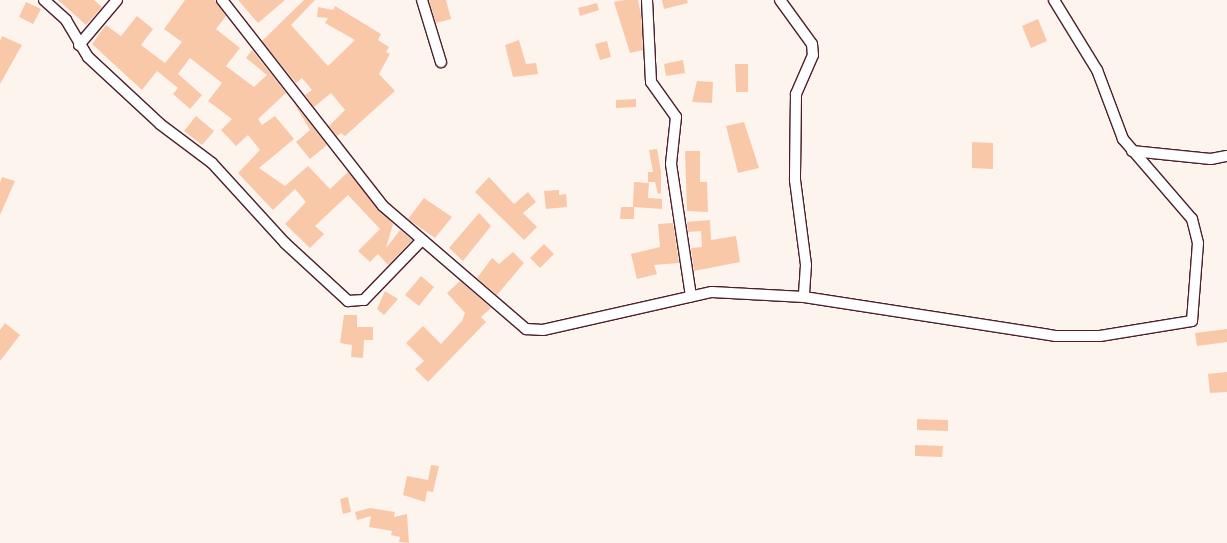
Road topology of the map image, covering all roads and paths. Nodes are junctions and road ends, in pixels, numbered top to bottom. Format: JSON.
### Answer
{"nodes":[{"id":1,"x":44,"y":0,"type":"edge"},
{"id":2,"x":117,"y":0,"type":"edge"},
{"id":3,"x":222,"y":0,"type":"edge"},
{"id":4,"x":422,"y":0,"type":"edge"},
{"id":5,"x":647,"y":0,"type":"edge"},
{"id":6,"x":780,"y":0,"type":"edge"},
{"id":7,"x":1054,"y":0,"type":"edge"},
{"id":8,"x":79,"y":45,"type":"junction"},
{"id":9,"x":441,"y":62,"type":"dead end"},
{"id":10,"x":1132,"y":151,"type":"junction"},
{"id":11,"x":1227,"y":156,"type":"edge"},
{"id":12,"x":422,"y":240,"type":"junction"},
{"id":13,"x":691,"y":296,"type":"junction"},
{"id":14,"x":804,"y":298,"type":"junction"}],
"edges":[{"from":1,"to":8,"type":"street"},
{"from":2,"to":8,"type":"street"},
{"from":3,"to":12,"type":"street"},
{"from":4,"to":9,"type":"street"},
{"from":5,"to":13,"type":"street"},
{"from":6,"to":14,"type":"street"},
{"from":7,"to":10,"type":"street"},
{"from":8,"to":12,"type":"street"},
{"from":10,"to":11,"type":"street"},
{"from":10,"to":14,"type":"street"},
{"from":12,"to":13,"type":"street"},
{"from":13,"to":14,"type":"street"}]}
